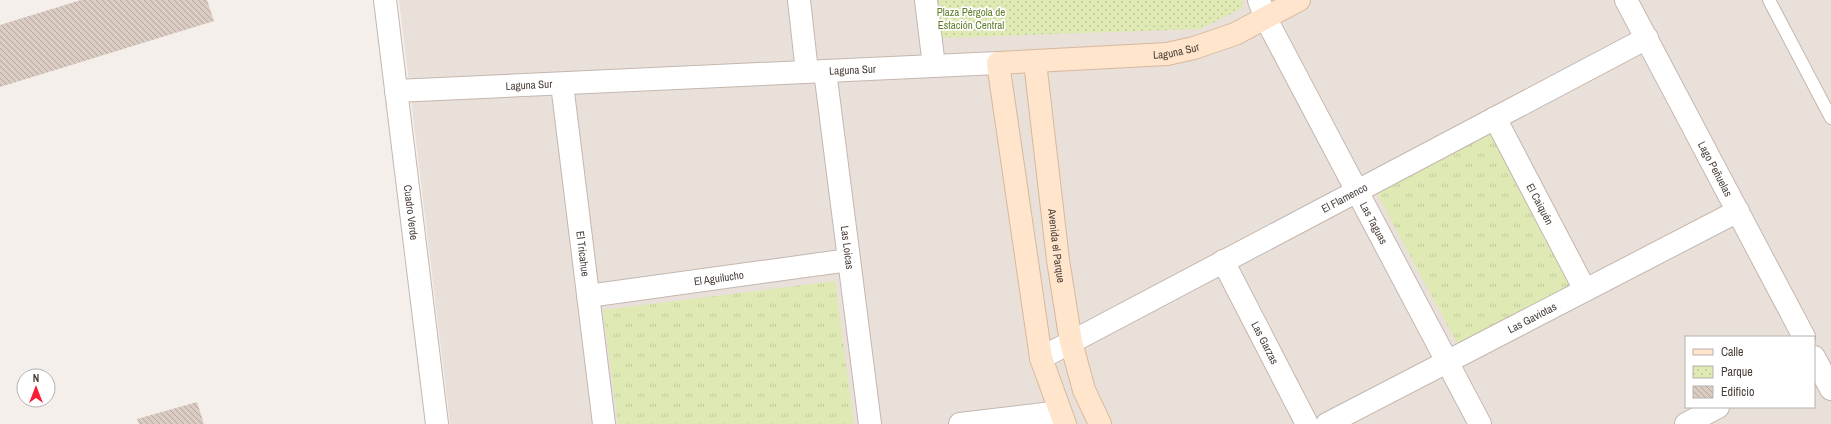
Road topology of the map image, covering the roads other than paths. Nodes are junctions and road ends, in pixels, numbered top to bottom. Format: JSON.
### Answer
{"nodes":[{"id":1,"x":385,"y":0,"type":"edge"},
{"id":2,"x":799,"y":0,"type":"edge"},
{"id":3,"x":926,"y":0,"type":"edge"},
{"id":4,"x":1298,"y":0,"type":"edge"},
{"id":5,"x":1626,"y":0,"type":"edge"},
{"id":6,"x":1769,"y":0,"type":"edge"},
{"id":7,"x":1262,"y":9,"type":"edge"},
{"id":8,"x":1647,"y":38,"type":"junction"},
{"id":9,"x":1035,"y":62,"type":"junction"},
{"id":10,"x":998,"y":63,"type":"junction"},
{"id":11,"x":934,"y":66,"type":"junction"},
{"id":12,"x":816,"y":72,"type":"junction"},
{"id":13,"x":562,"y":84,"type":"junction"},
{"id":14,"x":396,"y":91,"type":"junction"},
{"id":15,"x":1495,"y":118,"type":"junction"},
{"id":16,"x":1831,"y":118,"type":"edge"},
{"id":17,"x":1357,"y":191,"type":"junction"},
{"id":18,"x":1738,"y":211,"type":"junction"},
{"id":19,"x":849,"y":260,"type":"junction"},
{"id":20,"x":1223,"y":261,"type":"junction"},
{"id":21,"x":1585,"y":290,"type":"junction"},
{"id":22,"x":588,"y":296,"type":"junction"},
{"id":23,"x":1803,"y":336,"type":"edge"},
{"id":24,"x":1071,"y":342,"type":"junction"},
{"id":25,"x":1041,"y":358,"type":"junction"},
{"id":26,"x":1815,"y":359,"type":"edge"},
{"id":27,"x":1447,"y":362,"type":"junction"},
{"id":28,"x":1831,"y":389,"type":"edge"},
{"id":29,"x":1716,"y":408,"type":"edge"},
{"id":30,"x":1062,"y":418,"type":"edge"},
{"id":31,"x":1026,"y":420,"type":"edge"},
{"id":32,"x":437,"y":424,"type":"edge"},
{"id":33,"x":604,"y":424,"type":"edge"},
{"id":34,"x":870,"y":424,"type":"edge"},
{"id":35,"x":960,"y":424,"type":"edge"},
{"id":36,"x":1100,"y":424,"type":"edge"},
{"id":37,"x":1307,"y":424,"type":"edge"},
{"id":38,"x":1327,"y":424,"type":"edge"},
{"id":39,"x":1480,"y":424,"type":"edge"},
{"id":40,"x":1686,"y":424,"type":"edge"}],
"edges":[{"from":1,"to":14,"type":"street","name":"Cuadro Verde"},
{"from":2,"to":12,"type":"street","name":"Las Loicas"},
{"from":3,"to":11,"type":"street"},
{"from":4,"to":7,"type":"street","name":"Laguna Sur"},
{"from":5,"to":8,"type":"street","name":"Lago Peñuelas"},
{"from":6,"to":16,"type":"lane"},
{"from":7,"to":9,"type":"street","name":"Laguna Sur"},
{"from":7,"to":17,"type":"street","name":"Las Taguas"},
{"from":8,"to":15,"type":"street","name":"El Flamenco"},
{"from":8,"to":18,"type":"street","name":"Lago Peñuelas"},
{"from":9,"to":10,"type":"street","name":"Laguna Sur"},
{"from":9,"to":24,"type":"street","name":"Avenida el Parque"},
{"from":10,"to":11,"type":"street","name":"Laguna Sur"},
{"from":10,"to":25,"type":"street"},
{"from":11,"to":12,"type":"street","name":"Laguna Sur"},
{"from":12,"to":13,"type":"street","name":"Laguna Sur"},
{"from":12,"to":19,"type":"street","name":"Las Loicas"},
{"from":13,"to":14,"type":"street","name":"Laguna Sur"},
{"from":13,"to":22,"type":"street","name":"El Tricahue"},
{"from":14,"to":32,"type":"street","name":"Cuadro Verde"},
{"from":15,"to":17,"type":"street","name":"El Flamenco"},
{"from":15,"to":21,"type":"street","name":"El Caiquén"},
{"from":17,"to":20,"type":"street","name":"El Flamenco"},
{"from":17,"to":27,"type":"street","name":"Las Taguas"},
{"from":18,"to":21,"type":"street","name":"Las Gaviotas"},
{"from":18,"to":23,"type":"street","name":"Lago Peñuelas"},
{"from":19,"to":22,"type":"street","name":"El Aguilucho"},
{"from":19,"to":34,"type":"street","name":"Las Loicas"},
{"from":20,"to":24,"type":"street","name":"El Flamenco"},
{"from":20,"to":37,"type":"street","name":"Las Garzas"},
{"from":21,"to":27,"type":"street","name":"Las Gaviotas"},
{"from":22,"to":33,"type":"street","name":"El Tricahue"},
{"from":24,"to":25,"type":"street","name":"El Flamenco"},
{"from":24,"to":36,"type":"street","name":"Avenida el Parque"},
{"from":25,"to":30,"type":"street"},
{"from":26,"to":28,"type":"street"},
{"from":27,"to":38,"type":"street","name":"Las Gaviotas"},
{"from":27,"to":39,"type":"street","name":"Las Taguas"},
{"from":29,"to":40,"type":"street"},
{"from":30,"to":31,"type":"street"},
{"from":31,"to":35,"type":"street"}]}
